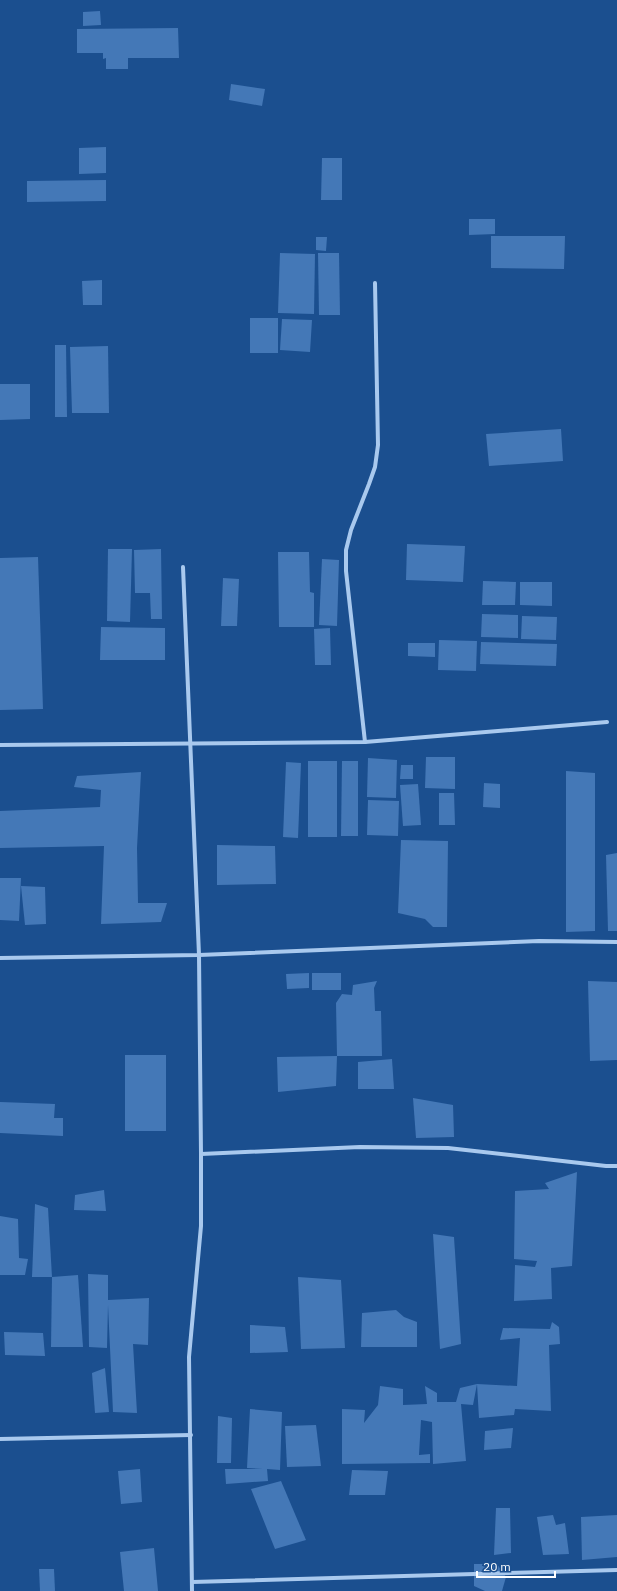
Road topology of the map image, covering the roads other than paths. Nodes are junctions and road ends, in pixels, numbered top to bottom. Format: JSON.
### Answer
{"nodes":[{"id":1,"x":375,"y":283,"type":"dead end"},
{"id":2,"x":183,"y":567,"type":"dead end"},
{"id":3,"x":607,"y":722,"type":"dead end"},
{"id":4,"x":365,"y":742,"type":"junction"},
{"id":5,"x":191,"y":743,"type":"junction"},
{"id":6,"x":0,"y":745,"type":"edge"},
{"id":7,"x":617,"y":942,"type":"edge"},
{"id":8,"x":199,"y":955,"type":"junction"},
{"id":9,"x":0,"y":958,"type":"edge"},
{"id":10,"x":201,"y":1154,"type":"junction"},
{"id":11,"x":617,"y":1166,"type":"edge"},
{"id":12,"x":191,"y":1435,"type":"junction"},
{"id":13,"x":0,"y":1439,"type":"edge"},
{"id":14,"x":617,"y":1570,"type":"edge"},
{"id":15,"x":192,"y":1582,"type":"junction"},
{"id":16,"x":192,"y":1591,"type":"edge"}],
"edges":[{"from":1,"to":4,"type":"street"},
{"from":2,"to":5,"type":"street"},
{"from":3,"to":4,"type":"street"},
{"from":4,"to":5,"type":"street"},
{"from":5,"to":6,"type":"street"},
{"from":5,"to":8,"type":"street"},
{"from":7,"to":8,"type":"street"},
{"from":8,"to":9,"type":"street"},
{"from":8,"to":10,"type":"street"},
{"from":10,"to":11,"type":"street"},
{"from":10,"to":12,"type":"street"},
{"from":12,"to":13,"type":"street"},
{"from":12,"to":15,"type":"street"},
{"from":14,"to":15,"type":"street"},
{"from":15,"to":16,"type":"street"}]}
